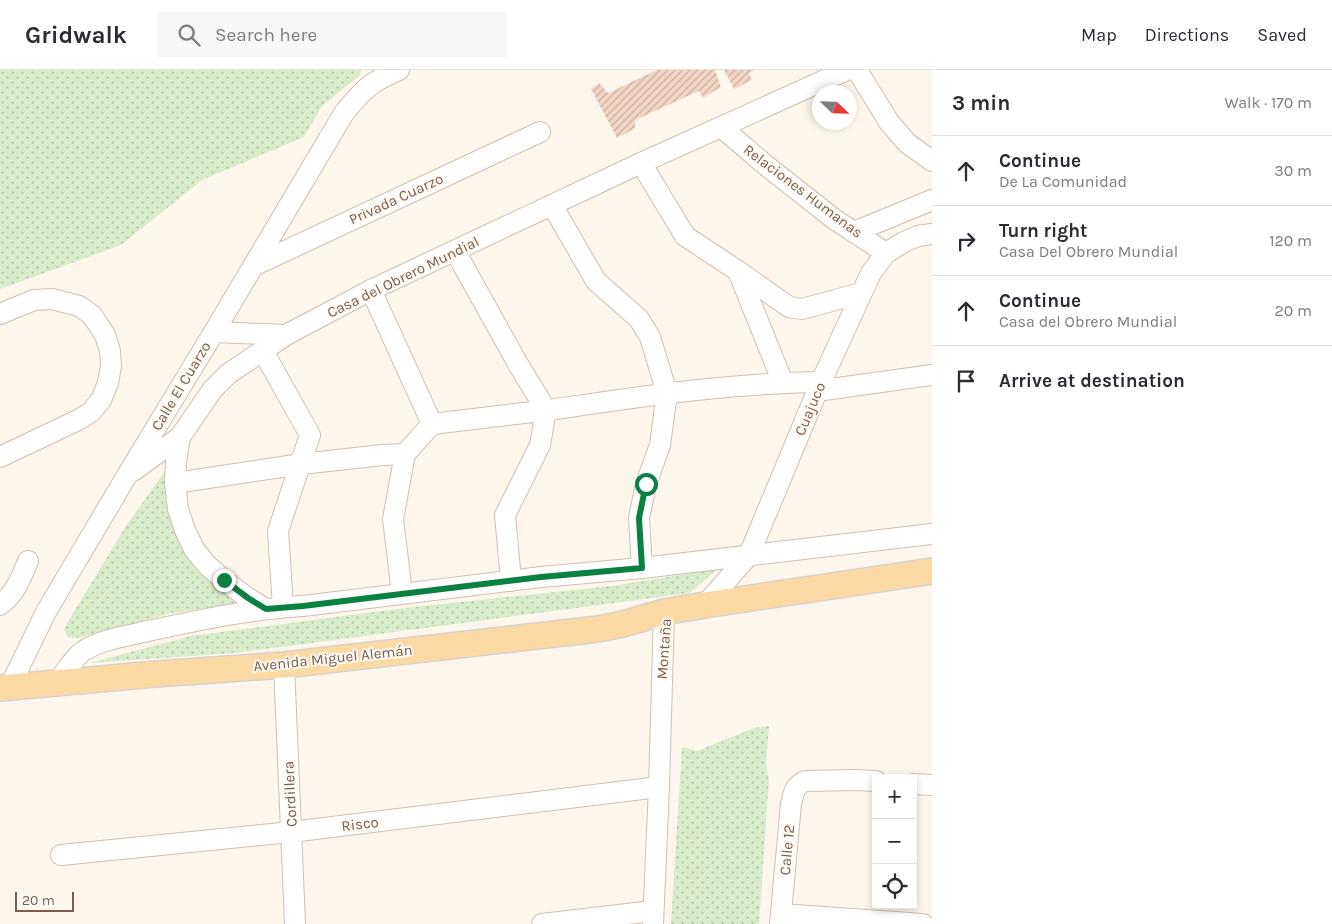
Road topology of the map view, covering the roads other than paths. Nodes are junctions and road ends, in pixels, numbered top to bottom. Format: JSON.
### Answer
{"nodes":[{"id":1,"x":848,"y":70,"type":"edge"},
{"id":2,"x":857,"y":70,"type":"edge"},
{"id":3,"x":396,"y":71,"type":"edge"},
{"id":4,"x":722,"y":127,"type":"junction"},
{"id":5,"x":540,"y":132,"type":"dead end"},
{"id":6,"x":932,"y":161,"type":"edge"},
{"id":7,"x":641,"y":163,"type":"junction"},
{"id":8,"x":932,"y":200,"type":"edge"},
{"id":9,"x":552,"y":205,"type":"junction"},
{"id":10,"x":854,"y":232,"type":"junction"},
{"id":11,"x":932,"y":234,"type":"edge"},
{"id":12,"x":455,"y":251,"type":"junction"},
{"id":13,"x":886,"y":253,"type":"junction"},
{"id":14,"x":253,"y":266,"type":"junction"},
{"id":15,"x":738,"y":271,"type":"junction"},
{"id":16,"x":371,"y":290,"type":"junction"},
{"id":17,"x":861,"y":293,"type":"junction"},
{"id":18,"x":0,"y":314,"type":"edge"},
{"id":19,"x":214,"y":332,"type":"junction"},
{"id":20,"x":286,"y":335,"type":"junction"},
{"id":21,"x":263,"y":351,"type":"junction"},
{"id":22,"x":932,"y":375,"type":"edge"},
{"id":23,"x":783,"y":383,"type":"junction"},
{"id":24,"x":819,"y":386,"type":"junction"},
{"id":25,"x":667,"y":393,"type":"junction"},
{"id":26,"x":546,"y":410,"type":"junction"},
{"id":27,"x":432,"y":424,"type":"junction"},
{"id":28,"x":180,"y":437,"type":"junction"},
{"id":29,"x":405,"y":454,"type":"junction"},
{"id":30,"x":0,"y":457,"type":"edge"},
{"id":31,"x":301,"y":464,"type":"junction"},
{"id":32,"x":126,"y":476,"type":"junction"},
{"id":33,"x":174,"y":483,"type":"junction"},
{"id":34,"x":932,"y":522,"type":"edge"},
{"id":35,"x":932,"y":534,"type":"edge"},
{"id":36,"x":749,"y":555,"type":"junction"},
{"id":37,"x":28,"y":561,"type":"dead end"},
{"id":38,"x":642,"y":568,"type":"junction"},
{"id":39,"x":932,"y":571,"type":"edge"},
{"id":40,"x":511,"y":581,"type":"junction"},
{"id":41,"x":402,"y":593,"type":"junction"},
{"id":42,"x":705,"y":604,"type":"junction"},
{"id":43,"x":0,"y":605,"type":"edge"},
{"id":44,"x":274,"y":608,"type":"junction"},
{"id":45,"x":664,"y":612,"type":"junction"},
{"id":46,"x":284,"y":665,"type":"junction"},
{"id":47,"x":58,"y":682,"type":"junction"},
{"id":48,"x":5,"y":687,"type":"edge"},
{"id":49,"x":872,"y":781,"type":"edge"},
{"id":50,"x":917,"y":784,"type":"edge"},
{"id":51,"x":932,"y":785,"type":"edge"},
{"id":52,"x":659,"y":787,"type":"junction"},
{"id":53,"x":291,"y":832,"type":"junction"},
{"id":54,"x":61,"y":855,"type":"dead end"},
{"id":55,"x":653,"y":918,"type":"edge"},
{"id":56,"x":781,"y":919,"type":"edge"},
{"id":57,"x":295,"y":924,"type":"edge"},
{"id":58,"x":542,"y":924,"type":"edge"},
{"id":59,"x":923,"y":924,"type":"edge"}],
"edges":[{"from":1,"to":4,"type":"street","name":"Casa del Obrero Mundial"},
{"from":2,"to":6,"type":"street"},
{"from":3,"to":14,"type":"street","name":"Calle El Cuarzo"},
{"from":4,"to":7,"type":"street","name":"Casa del Obrero Mundial"},
{"from":4,"to":10,"type":"street","name":"Relaciones Humanas"},
{"from":5,"to":14,"type":"street","name":"Privada Cuarzo"},
{"from":7,"to":9,"type":"street","name":"Casa del Obrero Mundial"},
{"from":7,"to":15,"type":"street"},
{"from":8,"to":10,"type":"street"},
{"from":9,"to":12,"type":"street","name":"Casa del Obrero Mundial"},
{"from":9,"to":25,"type":"street"},
{"from":10,"to":13,"type":"street","name":"Relaciones Humanas"},
{"from":11,"to":13,"type":"street","name":"Cuajuco"},
{"from":12,"to":16,"type":"street","name":"Casa del Obrero Mundial"},
{"from":12,"to":26,"type":"street"},
{"from":13,"to":17,"type":"street","name":"Cuajuco"},
{"from":14,"to":19,"type":"street","name":"Calle El Cuarzo"},
{"from":15,"to":17,"type":"street"},
{"from":15,"to":23,"type":"street"},
{"from":16,"to":20,"type":"street","name":"Casa del Obrero Mundial"},
{"from":16,"to":27,"type":"street"},
{"from":17,"to":24,"type":"street","name":"Cuajuco"},
{"from":18,"to":30,"type":"street"},
{"from":19,"to":20,"type":"street"},
{"from":19,"to":32,"type":"street","name":"Calle El Cuarzo"},
{"from":20,"to":21,"type":"street","name":"Casa del Obrero Mundial"},
{"from":21,"to":28,"type":"street","name":"Casa del Obrero Mundial"},
{"from":21,"to":31,"type":"street"},
{"from":22,"to":24,"type":"street"},
{"from":23,"to":24,"type":"street"},
{"from":23,"to":25,"type":"street"},
{"from":24,"to":36,"type":"street","name":"Cuajuco"},
{"from":25,"to":26,"type":"street"},
{"from":25,"to":38,"type":"street"},
{"from":26,"to":27,"type":"street"},
{"from":26,"to":40,"type":"street"},
{"from":27,"to":29,"type":"street"},
{"from":28,"to":32,"type":"street"},
{"from":28,"to":33,"type":"street","name":"Casa del Obrero Mundial"},
{"from":29,"to":31,"type":"street"},
{"from":29,"to":41,"type":"street"},
{"from":31,"to":33,"type":"street"},
{"from":31,"to":44,"type":"street"},
{"from":32,"to":48,"type":"street","name":"Calle El Cuarzo"},
{"from":33,"to":44,"type":"street","name":"Casa del Obrero Mundial"},
{"from":34,"to":35,"type":"street"},
{"from":35,"to":36,"type":"street"},
{"from":36,"to":38,"type":"street"},
{"from":36,"to":42,"type":"street","name":"Cuajuco"},
{"from":37,"to":43,"type":"street"},
{"from":38,"to":40,"type":"street"},
{"from":39,"to":42,"type":"main road","name":"Montaña"},
{"from":40,"to":41,"type":"street"},
{"from":41,"to":44,"type":"street"},
{"from":42,"to":45,"type":"main road","name":"Montaña"},
{"from":44,"to":47,"type":"street"},
{"from":45,"to":46,"type":"main road","name":"Avenida Miguel Alemán"},
{"from":45,"to":52,"type":"street","name":"Montaña"},
{"from":46,"to":47,"type":"main road","name":"Avenida Miguel Alemán"},
{"from":46,"to":53,"type":"street","name":"Cordillera"},
{"from":47,"to":48,"type":"main road","name":"Avenida Miguel Alemán"},
{"from":49,"to":56,"type":"street","name":"Calle 12"},
{"from":50,"to":51,"type":"street"},
{"from":52,"to":53,"type":"street","name":"Risco"},
{"from":52,"to":55,"type":"street","name":"Montaña"},
{"from":53,"to":54,"type":"street","name":"Risco"},
{"from":53,"to":57,"type":"street","name":"Cordillera"},
{"from":55,"to":58,"type":"street"},
{"from":56,"to":59,"type":"street"}]}
